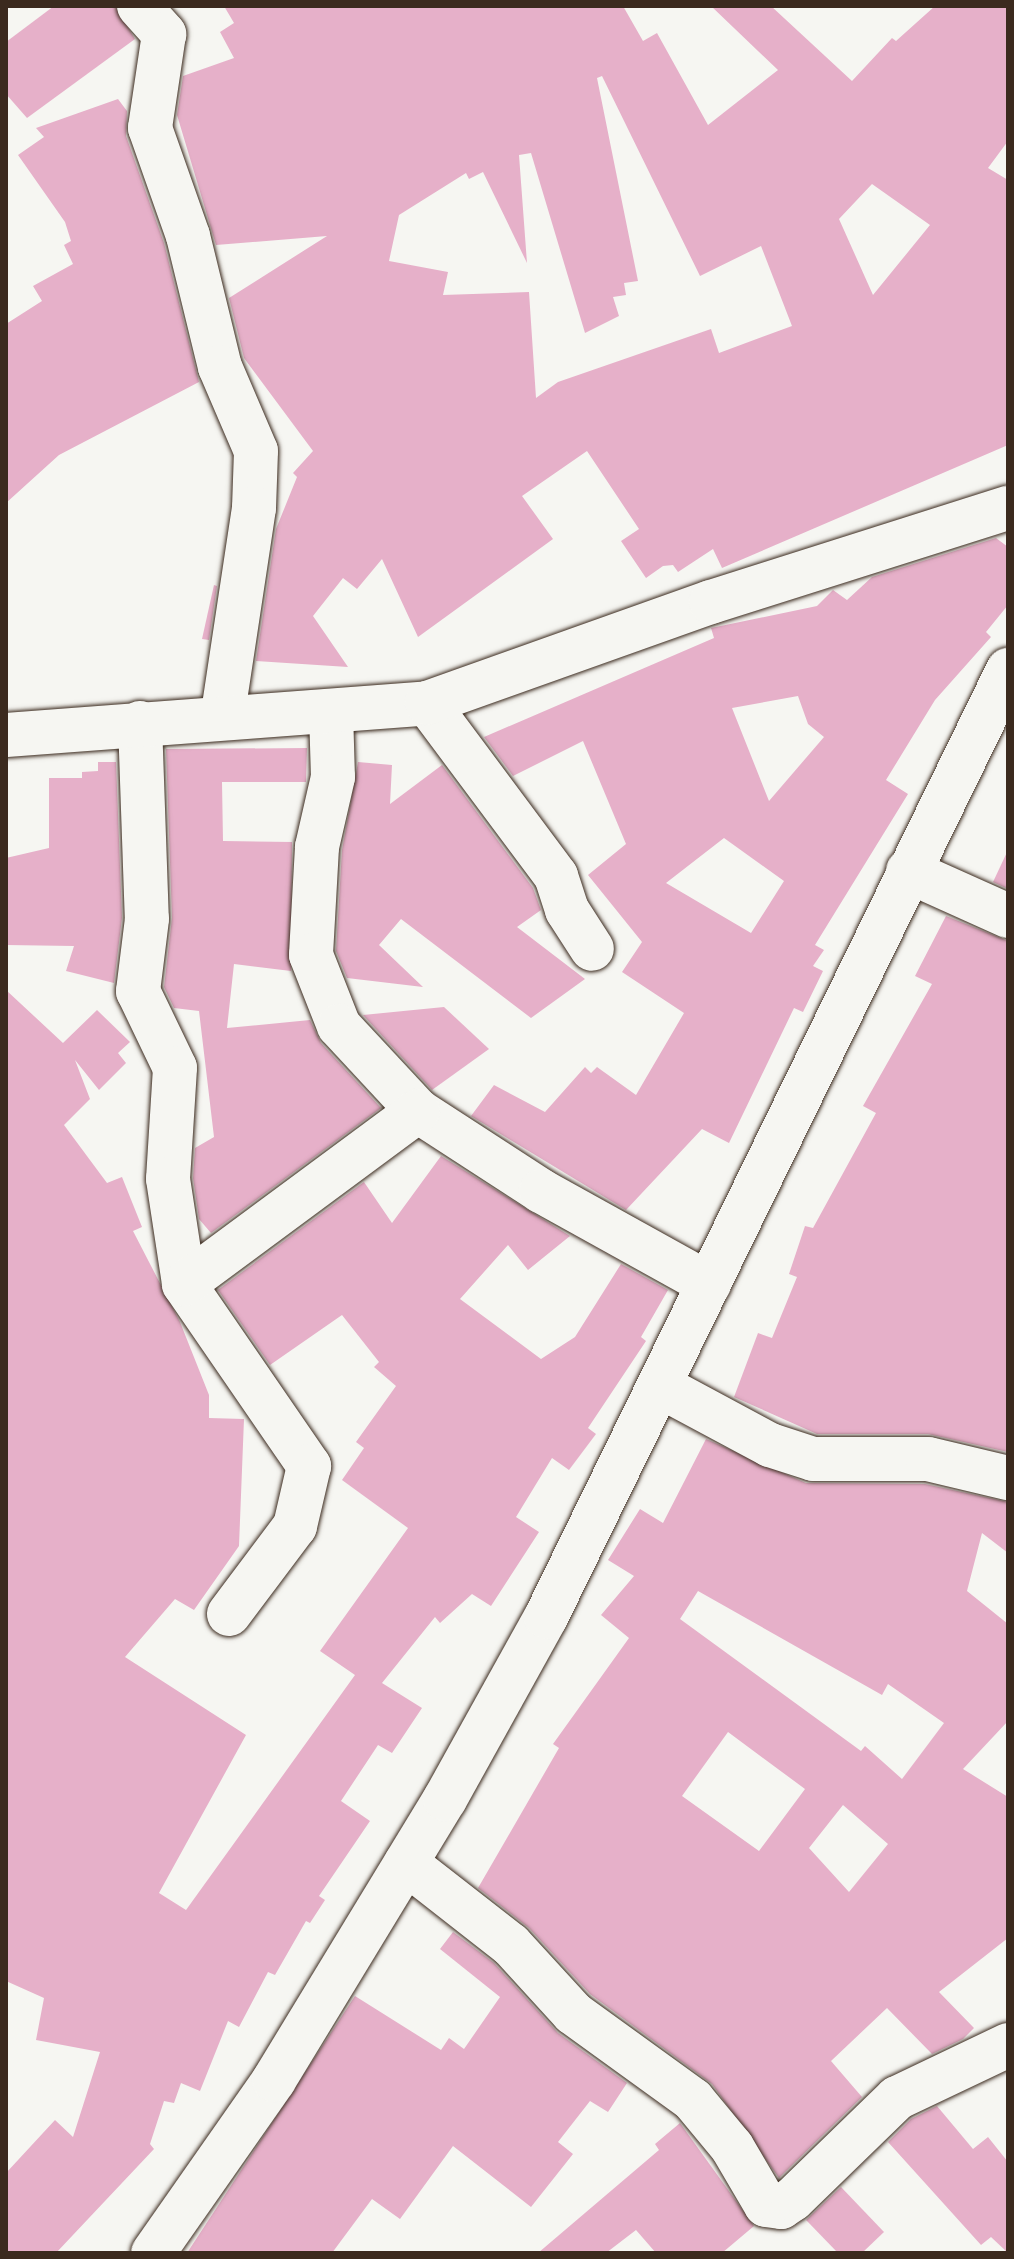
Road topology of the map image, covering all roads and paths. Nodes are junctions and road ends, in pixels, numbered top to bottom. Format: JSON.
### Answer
{"nodes":[{"id":1,"x":162,"y":15,"type":"edge"},
{"id":2,"x":1008,"y":508,"type":"edge"},
{"id":3,"x":1006,"y":681,"type":"edge"},
{"id":4,"x":427,"y":703,"type":"junction"},
{"id":5,"x":331,"y":711,"type":"junction"},
{"id":6,"x":223,"y":714,"type":"junction"},
{"id":7,"x":140,"y":723,"type":"junction"},
{"id":8,"x":6,"y":735,"type":"edge"},
{"id":9,"x":908,"y":871,"type":"junction"},
{"id":10,"x":1008,"y":916,"type":"edge"},
{"id":11,"x":592,"y":949,"type":"dead end"},
{"id":12,"x":418,"y":1111,"type":"junction"},
{"id":13,"x":184,"y":1284,"type":"junction"},
{"id":14,"x":709,"y":1284,"type":"junction"},
{"id":15,"x":660,"y":1386,"type":"junction"},
{"id":16,"x":1008,"y":1478,"type":"edge"},
{"id":17,"x":229,"y":1614,"type":"dead end"},
{"id":18,"x":406,"y":1863,"type":"junction"},
{"id":19,"x":1008,"y":2045,"type":"edge"},
{"id":20,"x":153,"y":2253,"type":"edge"}],
"edges":[{"from":1,"to":6,"type":"street"},
{"from":2,"to":4,"type":"street"},
{"from":3,"to":9,"type":"street"},
{"from":4,"to":5,"type":"street"},
{"from":4,"to":11,"type":"street"},
{"from":5,"to":6,"type":"street"},
{"from":5,"to":12,"type":"street"},
{"from":6,"to":7,"type":"street"},
{"from":7,"to":8,"type":"street"},
{"from":7,"to":13,"type":"street"},
{"from":9,"to":10,"type":"street"},
{"from":9,"to":14,"type":"street"},
{"from":12,"to":13,"type":"street"},
{"from":12,"to":14,"type":"street"},
{"from":13,"to":17,"type":"street"},
{"from":14,"to":15,"type":"street"},
{"from":15,"to":16,"type":"street"},
{"from":15,"to":18,"type":"street"},
{"from":18,"to":19,"type":"street"},
{"from":18,"to":20,"type":"street"}]}
